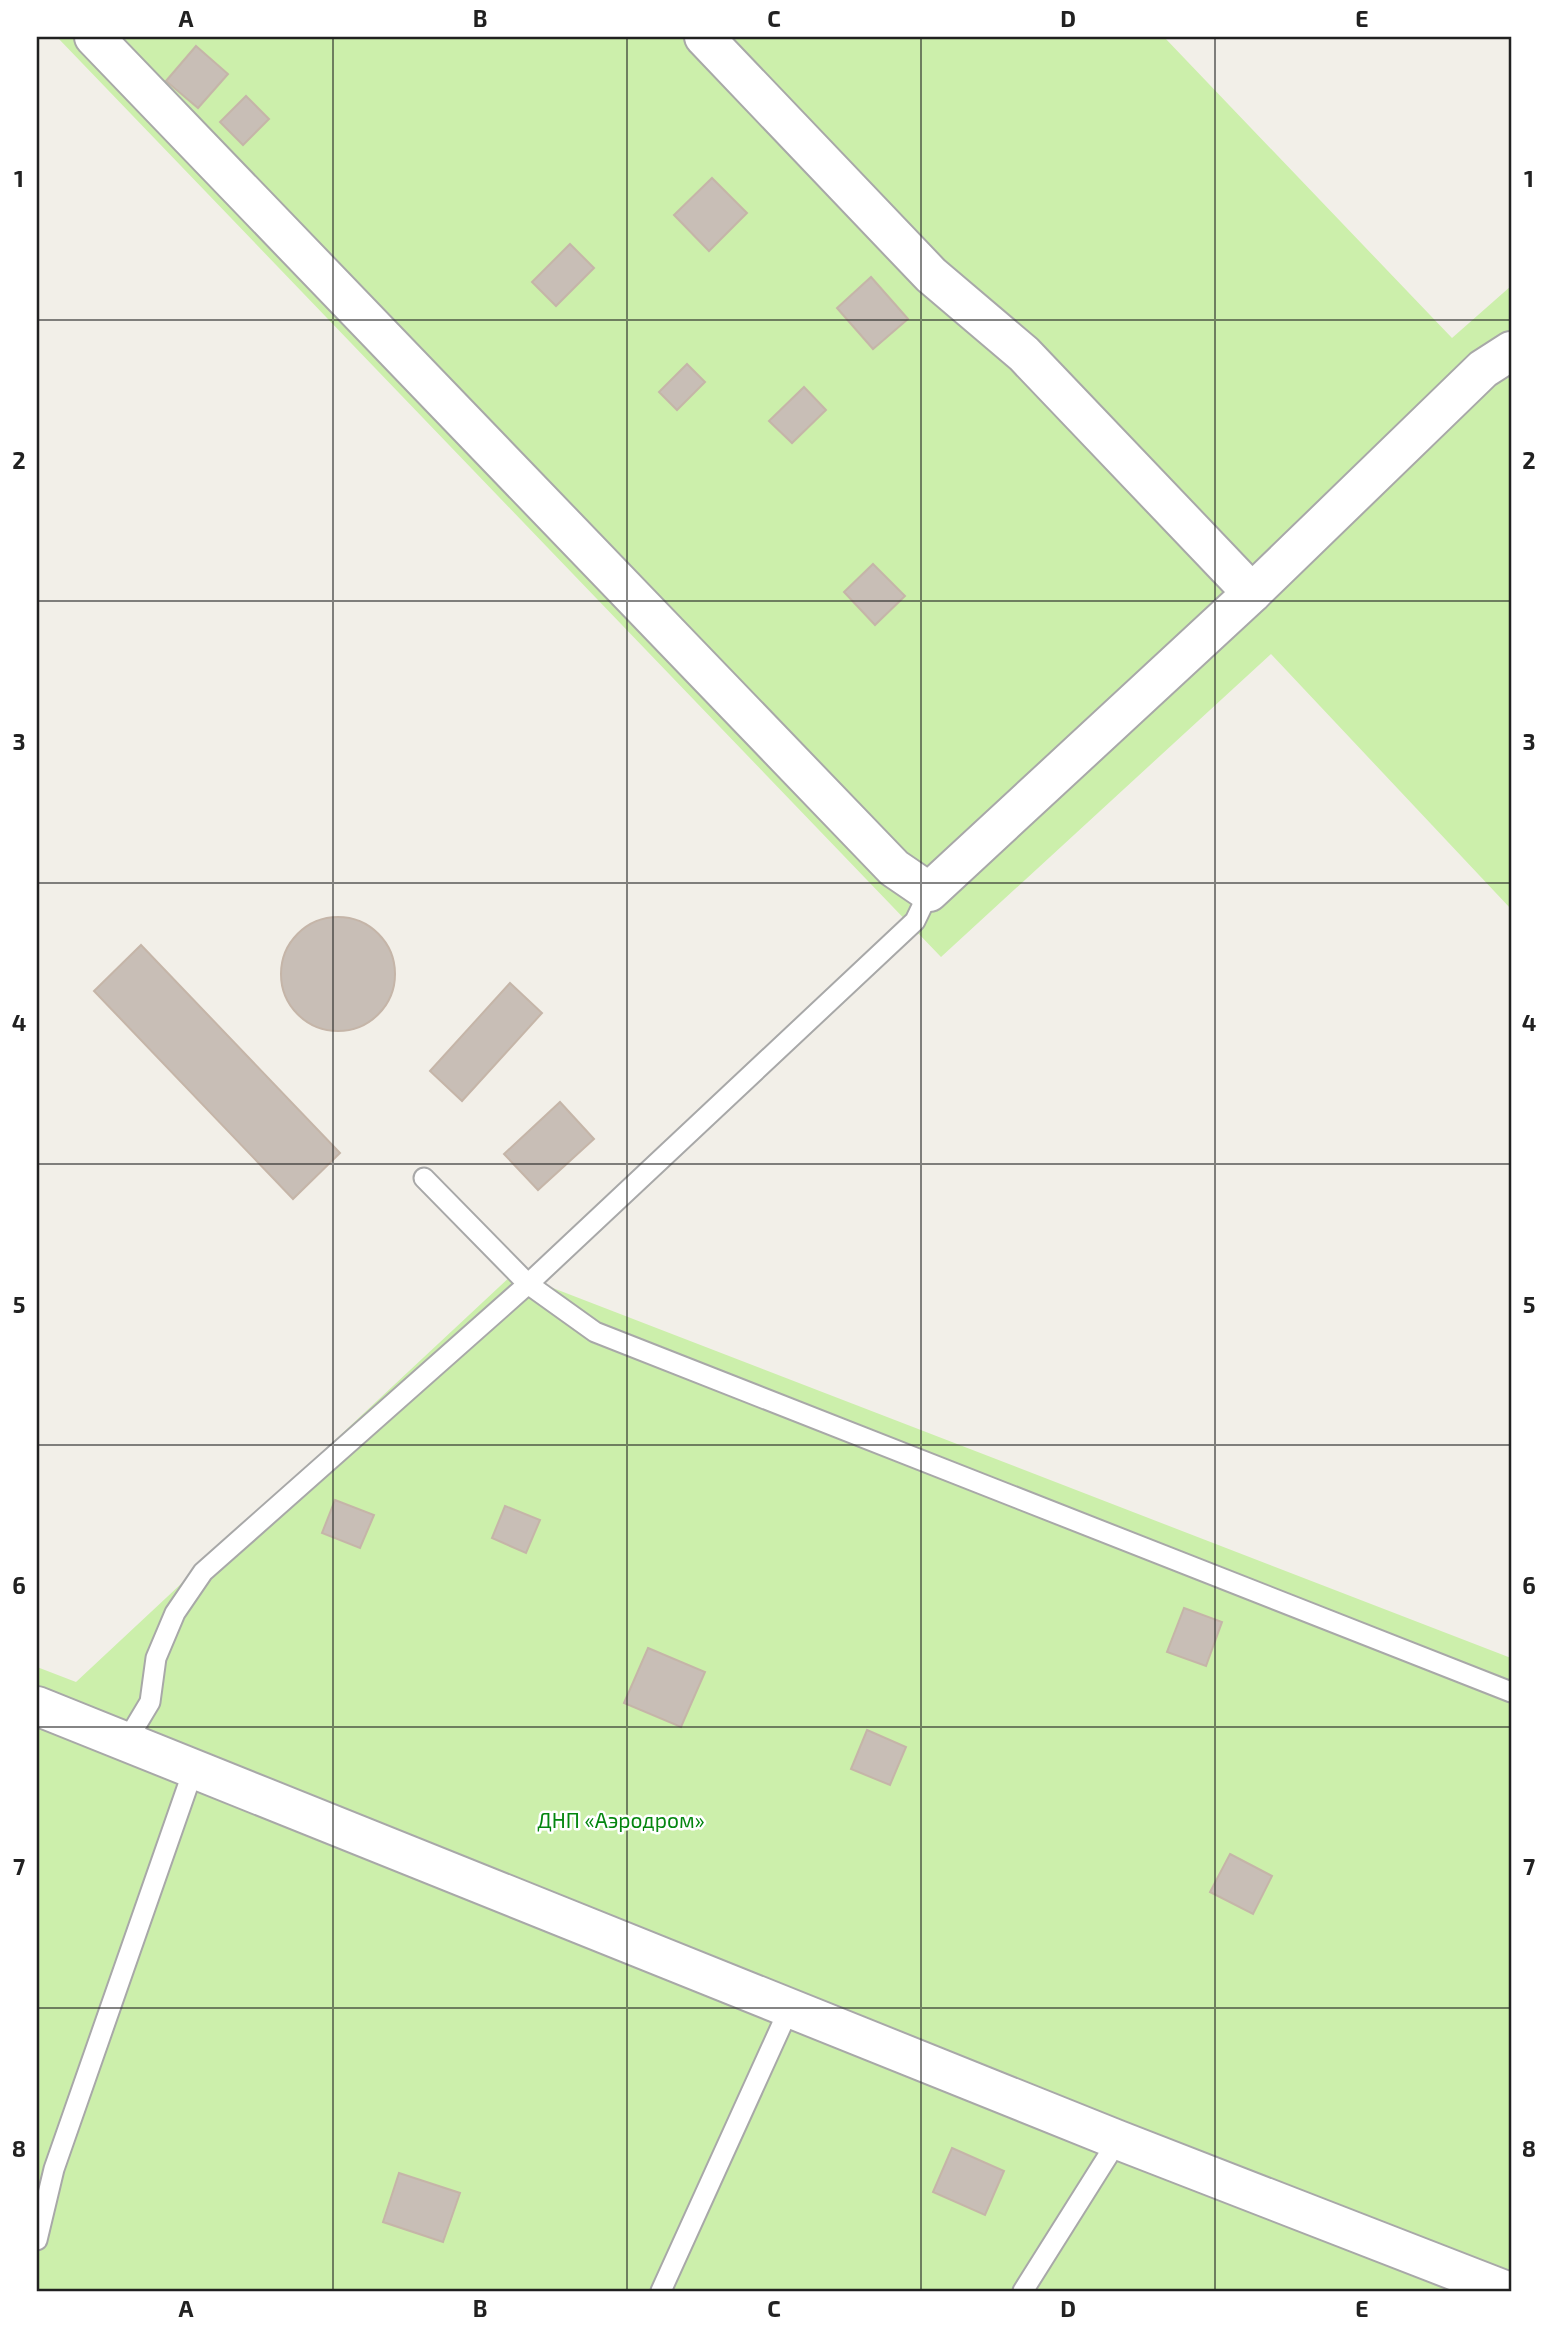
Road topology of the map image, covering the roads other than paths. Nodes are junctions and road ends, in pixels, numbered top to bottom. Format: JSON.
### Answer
{"nodes":[{"id":1,"x":94,"y":37,"type":"edge"},
{"id":2,"x":704,"y":37,"type":"edge"},
{"id":3,"x":1511,"y":351,"type":"edge"},
{"id":4,"x":1252,"y":593,"type":"junction"},
{"id":5,"x":929,"y":892,"type":"junction"},
{"id":6,"x":424,"y":1178,"type":"dead end"},
{"id":7,"x":528,"y":1284,"type":"junction"},
{"id":8,"x":1511,"y":1692,"type":"edge"},
{"id":9,"x":37,"y":1706,"type":"edge"},
{"id":10,"x":126,"y":1742,"type":"junction"},
{"id":11,"x":194,"y":1768,"type":"junction"},
{"id":12,"x":789,"y":2009,"type":"junction"},
{"id":13,"x":1118,"y":2140,"type":"junction"},
{"id":14,"x":37,"y":2240,"type":"edge"},
{"id":15,"x":661,"y":2291,"type":"edge"},
{"id":16,"x":1023,"y":2291,"type":"edge"},
{"id":17,"x":1507,"y":2291,"type":"edge"}],
"edges":[{"from":1,"to":5,"type":"street"},
{"from":2,"to":4,"type":"street"},
{"from":3,"to":4,"type":"street"},
{"from":4,"to":5,"type":"street"},
{"from":5,"to":7,"type":"lane"},
{"from":6,"to":7,"type":"lane"},
{"from":7,"to":8,"type":"lane"},
{"from":7,"to":10,"type":"lane"},
{"from":9,"to":10,"type":"street"},
{"from":10,"to":11,"type":"street"},
{"from":11,"to":12,"type":"street"},
{"from":11,"to":14,"type":"lane"},
{"from":12,"to":13,"type":"street"},
{"from":12,"to":15,"type":"lane"},
{"from":13,"to":16,"type":"lane"},
{"from":13,"to":17,"type":"street"}]}
